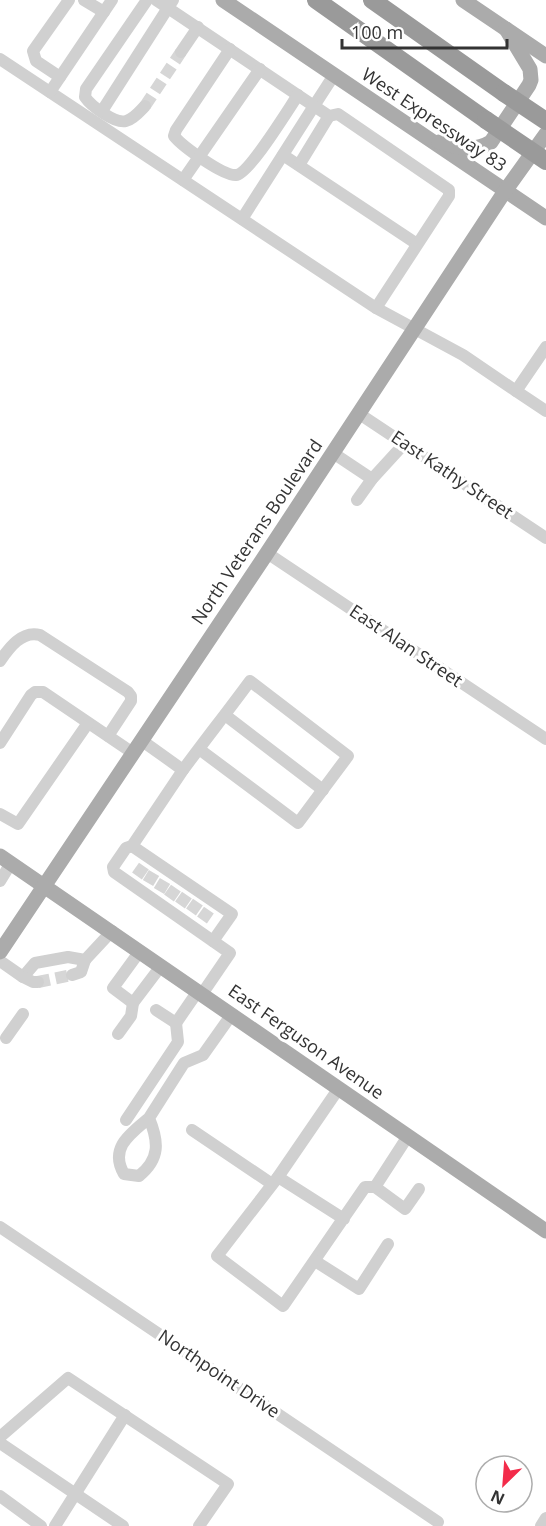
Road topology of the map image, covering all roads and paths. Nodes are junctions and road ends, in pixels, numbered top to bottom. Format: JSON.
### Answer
{"nodes":[{"id":1,"x":69,"y":0,"type":"edge"},
{"id":2,"x":84,"y":0,"type":"edge"},
{"id":3,"x":112,"y":0,"type":"edge"},
{"id":4,"x":147,"y":0,"type":"edge"},
{"id":5,"x":156,"y":0,"type":"edge"},
{"id":6,"x":223,"y":0,"type":"edge"},
{"id":7,"x":316,"y":0,"type":"edge"},
{"id":8,"x":372,"y":0,"type":"edge"},
{"id":9,"x":463,"y":0,"type":"edge"},
{"id":10,"x":170,"y":4,"type":"edge"},
{"id":11,"x":482,"y":5,"type":"edge"},
{"id":12,"x":104,"y":12,"type":"junction"},
{"id":13,"x":198,"y":27,"type":"junction"},
{"id":14,"x":506,"y":29,"type":"junction"},
{"id":15,"x":230,"y":49,"type":"junction"},
{"id":16,"x":181,"y":52,"type":"tunnel mouth"},
{"id":17,"x":546,"y":56,"type":"edge"},
{"id":18,"x":0,"y":59,"type":"edge"},
{"id":19,"x":260,"y":69,"type":"junction"},
{"id":20,"x":334,"y":75,"type":"junction"},
{"id":21,"x":60,"y":77,"type":"junction"},
{"id":22,"x":50,"y":92,"type":"junction"},
{"id":23,"x":298,"y":95,"type":"junction"},
{"id":24,"x":145,"y":106,"type":"tunnel mouth"},
{"id":25,"x":314,"y":106,"type":"junction"},
{"id":26,"x":102,"y":111,"type":"junction"},
{"id":27,"x":329,"y":116,"type":"junction"},
{"id":28,"x":546,"y":122,"type":"edge"},
{"id":29,"x":546,"y":134,"type":"edge"},
{"id":30,"x":430,"y":140,"type":"junction"},
{"id":31,"x":283,"y":155,"type":"junction"},
{"id":32,"x":198,"y":157,"type":"junction"},
{"id":33,"x":546,"y":161,"type":"edge"},
{"id":34,"x":299,"y":165,"type":"junction"},
{"id":35,"x":183,"y":180,"type":"junction"},
{"id":36,"x":505,"y":191,"type":"junction"},
{"id":37,"x":546,"y":218,"type":"edge"},
{"id":38,"x":242,"y":219,"type":"junction"},
{"id":39,"x":417,"y":244,"type":"junction"},
{"id":40,"x":376,"y":308,"type":"junction"},
{"id":41,"x":414,"y":328,"type":"junction"},
{"id":42,"x":546,"y":347,"type":"edge"},
{"id":43,"x":516,"y":391,"type":"junction"},
{"id":44,"x":546,"y":411,"type":"edge"},
{"id":45,"x":358,"y":413,"type":"junction"},
{"id":46,"x":404,"y":444,"type":"junction"},
{"id":47,"x":333,"y":453,"type":"junction"},
{"id":48,"x":372,"y":479,"type":"junction"},
{"id":49,"x":357,"y":500,"type":"dead end"},
{"id":50,"x":546,"y":538,"type":"edge"},
{"id":51,"x":267,"y":553,"type":"junction"},
{"id":52,"x":0,"y":661,"type":"edge"},
{"id":53,"x":225,"y":715,"type":"junction"},
{"id":54,"x":88,"y":723,"type":"junction"},
{"id":55,"x":108,"y":736,"type":"junction"},
{"id":56,"x":546,"y":739,"type":"edge"},
{"id":57,"x":0,"y":742,"type":"edge"},
{"id":58,"x":137,"y":747,"type":"junction"},
{"id":59,"x":199,"y":749,"type":"junction"},
{"id":60,"x":183,"y":770,"type":"junction"},
{"id":61,"x":323,"y":790,"type":"junction"},
{"id":62,"x":0,"y":814,"type":"edge"},
{"id":63,"x":132,"y":846,"type":"junction"},
{"id":64,"x":5,"y":860,"type":"edge"},
{"id":65,"x":146,"y":875,"type":"junction"},
{"id":66,"x":0,"y":881,"type":"edge"},
{"id":67,"x":44,"y":886,"type":"junction"},
{"id":68,"x":167,"y":889,"type":"junction"},
{"id":69,"x":189,"y":904,"type":"junction"},
{"id":70,"x":205,"y":915,"type":"junction"},
{"id":71,"x":112,"y":931,"type":"junction"},
{"id":72,"x":213,"y":941,"type":"junction"},
{"id":73,"x":140,"y":951,"type":"junction"},
{"id":74,"x":0,"y":952,"type":"edge"},
{"id":75,"x":85,"y":960,"type":"junction"},
{"id":76,"x":161,"y":966,"type":"junction"},
{"id":77,"x":72,"y":975,"type":"tunnel mouth"},
{"id":78,"x":23,"y":977,"type":"junction"},
{"id":79,"x":38,"y":982,"type":"tunnel mouth"},
{"id":80,"x":200,"y":992,"type":"junction"},
{"id":81,"x":133,"y":1003,"type":"junction"},
{"id":82,"x":156,"y":1010,"type":"dead end"},
{"id":83,"x":23,"y":1014,"type":"dead end"},
{"id":84,"x":232,"y":1014,"type":"junction"},
{"id":85,"x":176,"y":1023,"type":"junction"},
{"id":86,"x":118,"y":1034,"type":"dead end"},
{"id":87,"x":2,"y":1039,"type":"edge"},
{"id":88,"x":339,"y":1088,"type":"junction"},
{"id":89,"x":149,"y":1118,"type":"junction"},
{"id":90,"x":126,"y":1120,"type":"dead end"},
{"id":91,"x":192,"y":1130,"type":"dead end"},
{"id":92,"x":408,"y":1136,"type":"junction"},
{"id":93,"x":275,"y":1181,"type":"junction"},
{"id":94,"x":375,"y":1187,"type":"junction"},
{"id":95,"x":419,"y":1189,"type":"dead end"},
{"id":96,"x":344,"y":1219,"type":"junction"},
{"id":97,"x":0,"y":1227,"type":"edge"},
{"id":98,"x":546,"y":1231,"type":"edge"},
{"id":99,"x":388,"y":1244,"type":"dead end"},
{"id":100,"x":315,"y":1261,"type":"junction"},
{"id":101,"x":125,"y":1415,"type":"junction"},
{"id":102,"x":0,"y":1437,"type":"edge"},
{"id":103,"x":0,"y":1443,"type":"edge"},
{"id":104,"x":75,"y":1492,"type":"junction"},
{"id":105,"x":0,"y":1496,"type":"edge"},
{"id":106,"x":438,"y":1522,"type":"dead end"},
{"id":107,"x":41,"y":1526,"type":"edge"},
{"id":108,"x":55,"y":1526,"type":"edge"},
{"id":109,"x":123,"y":1526,"type":"edge"},
{"id":110,"x":199,"y":1526,"type":"edge"}],
"edges":[{"from":1,"to":21,"type":"street"},
{"from":2,"to":12,"type":"street"},
{"from":3,"to":12,"type":"street"},
{"from":4,"to":26,"type":"street"},
{"from":5,"to":10,"type":"street"},
{"from":6,"to":20,"type":"main road","name":"West Expressway 83"},
{"from":7,"to":33,"type":"highway","bridge":true},
{"from":8,"to":28,"type":"highway","bridge":true},
{"from":9,"to":11,"type":"main road"},
{"from":10,"to":13,"type":"street"},
{"from":10,"to":26,"type":"street"},
{"from":11,"to":14,"type":"main road"},
{"from":12,"to":21,"type":"street"},
{"from":13,"to":15,"type":"street"},
{"from":13,"to":16,"type":"street"},
{"from":14,"to":17,"type":"main road"},
{"from":14,"to":30,"type":"main road"},
{"from":15,"to":19,"type":"street"},
{"from":15,"to":32,"type":"street"},
{"from":18,"to":22,"type":"street"},
{"from":19,"to":23,"type":"street"},
{"from":19,"to":32,"type":"street"},
{"from":20,"to":25,"type":"street"},
{"from":20,"to":30,"type":"main road","name":"West Expressway 83"},
{"from":21,"to":22,"type":"street"},
{"from":22,"to":35,"type":"street"},
{"from":23,"to":25,"type":"street"},
{"from":23,"to":32,"type":"street"},
{"from":24,"to":26,"type":"street"},
{"from":25,"to":27,"type":"street"},
{"from":25,"to":31,"type":"street"},
{"from":27,"to":34,"type":"street"},
{"from":27,"to":39,"type":"street"},
{"from":29,"to":36,"type":"main road","name":"North Veterans Boulevard"},
{"from":30,"to":36,"type":"main road","name":"West Expressway 83"},
{"from":31,"to":34,"type":"street"},
{"from":31,"to":38,"type":"street"},
{"from":32,"to":35,"type":"street"},
{"from":34,"to":39,"type":"street"},
{"from":35,"to":38,"type":"street"},
{"from":36,"to":37,"type":"main road","name":"West Expressway 83"},
{"from":36,"to":41,"type":"main road","name":"North Veterans Boulevard"},
{"from":38,"to":40,"type":"street"},
{"from":39,"to":40,"type":"street"},
{"from":40,"to":41,"type":"street"},
{"from":41,"to":43,"type":"street"},
{"from":41,"to":45,"type":"main road","name":"North Veterans Boulevard"},
{"from":42,"to":43,"type":"street"},
{"from":43,"to":44,"type":"street"},
{"from":45,"to":46,"type":"street","name":"East Kathy Street"},
{"from":45,"to":47,"type":"main road","name":"North Veterans Boulevard"},
{"from":46,"to":48,"type":"street"},
{"from":46,"to":50,"type":"street","name":"East Kathy Street"},
{"from":47,"to":48,"type":"street"},
{"from":47,"to":51,"type":"main road","name":"North Veterans Boulevard"},
{"from":48,"to":49,"type":"street"},
{"from":51,"to":56,"type":"street","name":"East Alan Street"},
{"from":51,"to":58,"type":"main road","name":"North Veterans Boulevard"},
{"from":52,"to":55,"type":"street"},
{"from":53,"to":59,"type":"street"},
{"from":53,"to":61,"type":"street"},
{"from":53,"to":61,"type":"street"},
{"from":54,"to":55,"type":"street"},
{"from":54,"to":57,"type":"street"},
{"from":54,"to":62,"type":"street"},
{"from":55,"to":58,"type":"street"},
{"from":58,"to":60,"type":"street"},
{"from":58,"to":67,"type":"main road","name":"North Veterans Boulevard"},
{"from":59,"to":60,"type":"street"},
{"from":59,"to":61,"type":"street"},
{"from":60,"to":63,"type":"street"},
{"from":63,"to":65,"type":"street"},
{"from":63,"to":65,"type":"street"},
{"from":64,"to":66,"type":"street"},
{"from":64,"to":67,"type":"main road","name":"East Ferguson Avenue"},
{"from":65,"to":68,"type":"street"},
{"from":65,"to":68,"type":"street"},
{"from":67,"to":71,"type":"main road","name":"East Ferguson Avenue"},
{"from":67,"to":74,"type":"main road","name":"North Veterans Boulevard"},
{"from":68,"to":69,"type":"street"},
{"from":68,"to":69,"type":"street"},
{"from":69,"to":70,"type":"street"},
{"from":69,"to":70,"type":"street"},
{"from":70,"to":72,"type":"street"},
{"from":70,"to":72,"type":"street"},
{"from":71,"to":73,"type":"main road","name":"East Ferguson Avenue"},
{"from":71,"to":75,"type":"street"},
{"from":72,"to":80,"type":"street"},
{"from":73,"to":76,"type":"main road","name":"East Ferguson Avenue"},
{"from":73,"to":81,"type":"street"},
{"from":74,"to":78,"type":"street"},
{"from":75,"to":77,"type":"street"},
{"from":75,"to":78,"type":"street"},
{"from":76,"to":80,"type":"main road","name":"East Ferguson Avenue"},
{"from":76,"to":81,"type":"street"},
{"from":78,"to":79,"type":"street"},
{"from":80,"to":84,"type":"main road","name":"East Ferguson Avenue"},
{"from":80,"to":85,"type":"street"},
{"from":81,"to":86,"type":"street"},
{"from":82,"to":85,"type":"street"},
{"from":83,"to":87,"type":"street"},
{"from":84,"to":88,"type":"main road","name":"East Ferguson Avenue"},
{"from":84,"to":89,"type":"street"},
{"from":85,"to":90,"type":"street"},
{"from":88,"to":92,"type":"main road","name":"East Ferguson Avenue"},
{"from":88,"to":93,"type":"street"},
{"from":89,"to":89,"type":"street"},
{"from":91,"to":93,"type":"street"},
{"from":92,"to":94,"type":"street"},
{"from":92,"to":98,"type":"main road","name":"East Ferguson Avenue"},
{"from":93,"to":96,"type":"street"},
{"from":93,"to":100,"type":"street"},
{"from":94,"to":95,"type":"street"},
{"from":94,"to":96,"type":"street"},
{"from":96,"to":100,"type":"street"},
{"from":97,"to":106,"type":"street","name":"Northpoint Drive"},
{"from":99,"to":100,"type":"street"},
{"from":101,"to":102,"type":"street"},
{"from":101,"to":104,"type":"street"},
{"from":101,"to":110,"type":"street"},
{"from":103,"to":104,"type":"street"},
{"from":104,"to":108,"type":"street"},
{"from":104,"to":109,"type":"street"},
{"from":105,"to":107,"type":"street"}]}
